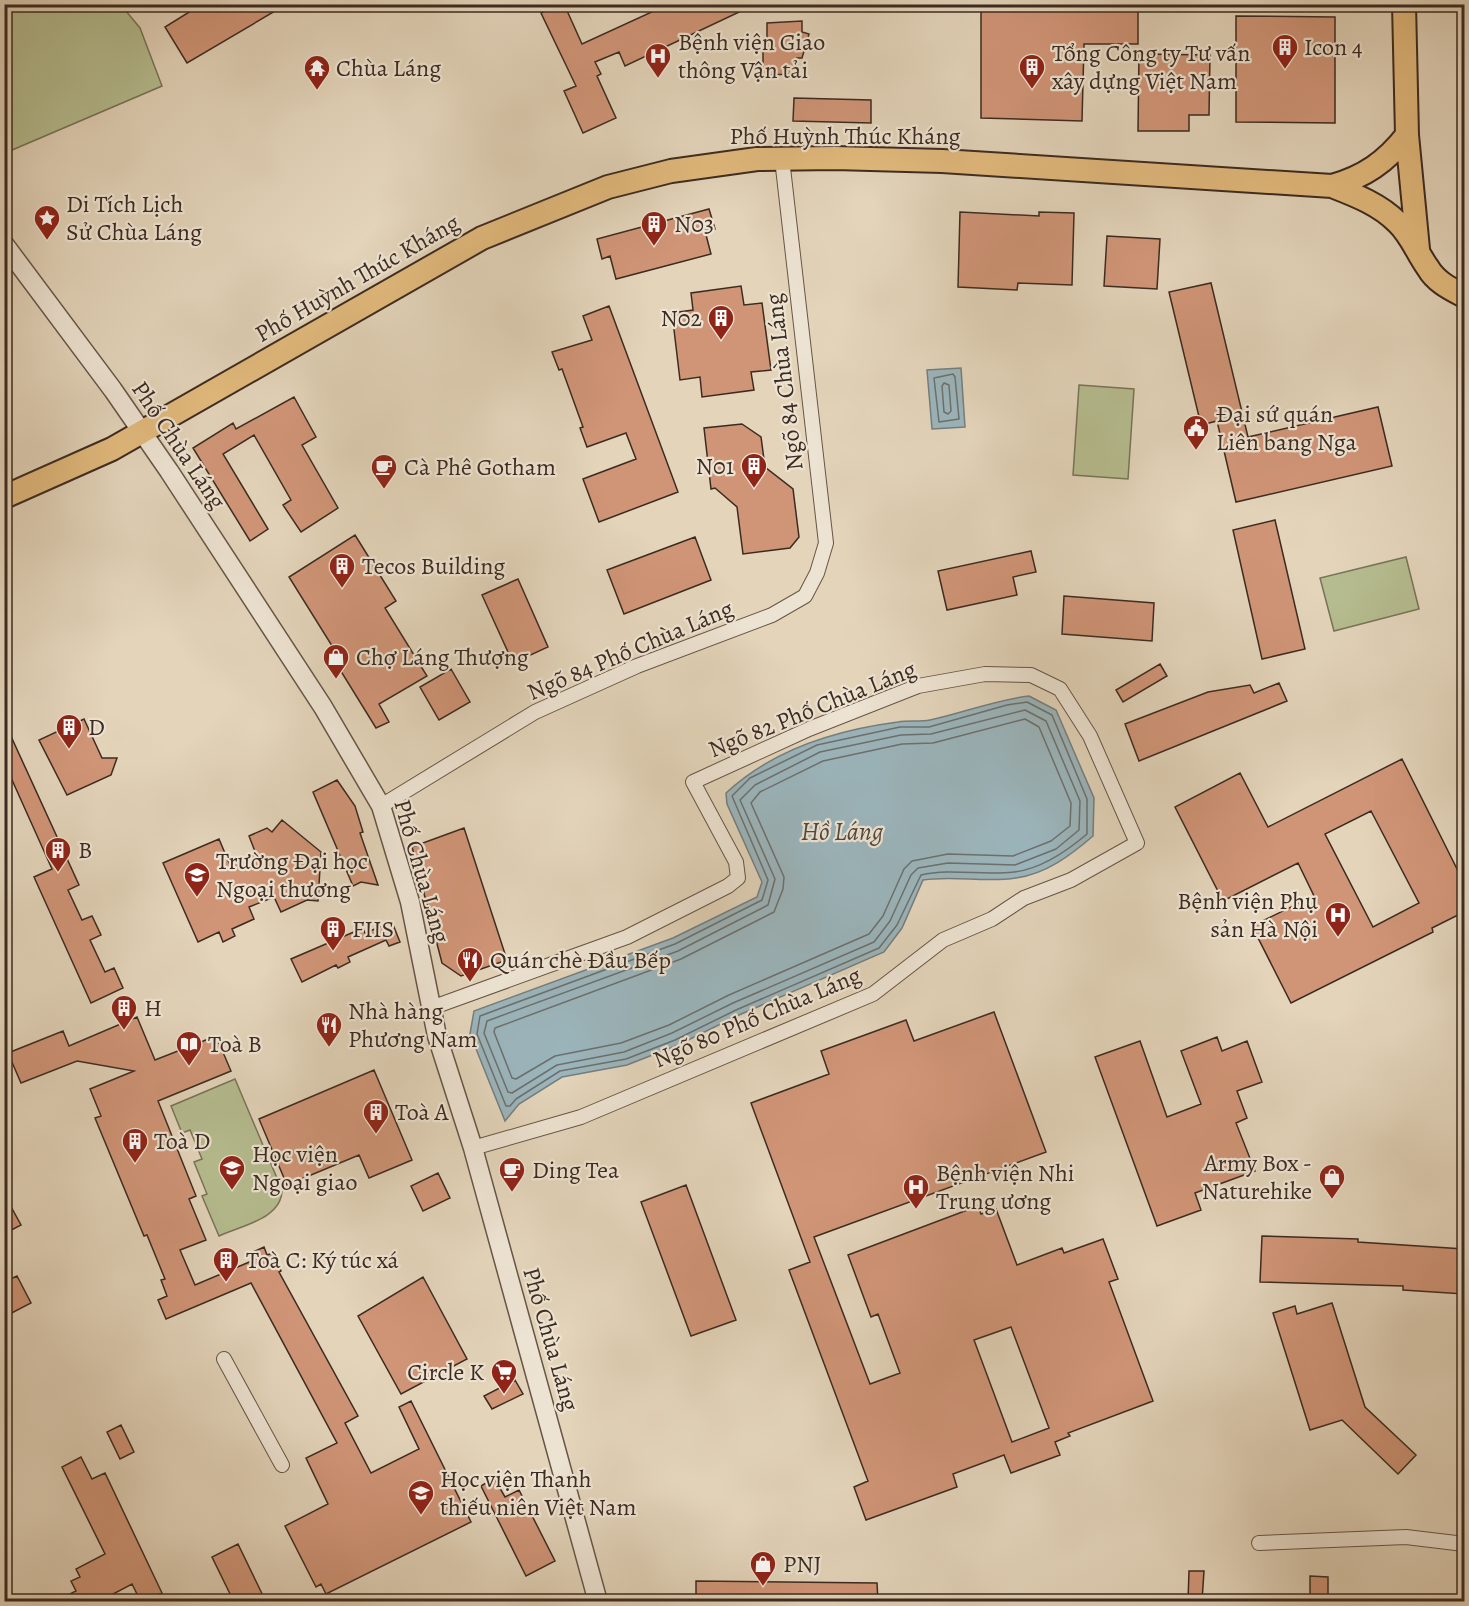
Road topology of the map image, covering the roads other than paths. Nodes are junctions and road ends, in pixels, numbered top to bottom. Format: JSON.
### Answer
{"nodes":[{"id":1,"x":1404,"y":4,"type":"edge"},
{"id":2,"x":1407,"y":135,"type":"junction"},
{"id":3,"x":782,"y":159,"type":"junction"},
{"id":4,"x":1332,"y":186,"type":"junction"},
{"id":5,"x":1418,"y":249,"type":"junction"},
{"id":6,"x":7,"y":252,"type":"edge"},
{"id":7,"x":1464,"y":296,"type":"edge"},
{"id":8,"x":141,"y":432,"type":"junction"},
{"id":9,"x":4,"y":497,"type":"edge"},
{"id":10,"x":805,"y":596,"type":"joint"},
{"id":11,"x":381,"y":806,"type":"junction"},
{"id":12,"x":1137,"y":843,"type":"joint"},
{"id":13,"x":431,"y":1008,"type":"junction"},
{"id":14,"x":473,"y":1148,"type":"junction"},
{"id":15,"x":224,"y":1359,"type":"dead end"},
{"id":16,"x":282,"y":1465,"type":"dead end"},
{"id":17,"x":1259,"y":1543,"type":"dead end"},
{"id":18,"x":1464,"y":1544,"type":"edge"},
{"id":19,"x":598,"y":1602,"type":"edge"}],
"edges":[{"from":1,"to":2,"type":"main road"},
{"from":2,"to":4,"type":"main road","name":"Phố Huỳnh Thúc Kháng"},
{"from":2,"to":5,"type":"main road"},
{"from":3,"to":4,"type":"main road","name":"Phố Huỳnh Thúc Kháng"},
{"from":3,"to":8,"type":"main road","name":"Phố Huỳnh Thúc Kháng"},
{"from":3,"to":10,"type":"street","name":"Ngõ 84 Chùa Láng"},
{"from":4,"to":5,"type":"main road","name":"Phố Huỳnh Thúc Kháng"},
{"from":5,"to":7,"type":"main road","name":"Phố Huỳnh Thúc Kháng"},
{"from":6,"to":8,"type":"street","name":"Phố Chùa Láng"},
{"from":8,"to":9,"type":"main road","name":"Phố Huỳnh Thúc Kháng"},
{"from":8,"to":11,"type":"street","name":"Phố Chùa Láng"},
{"from":10,"to":11,"type":"street","name":"Ngõ 84 Phố Chùa Láng"},
{"from":11,"to":13,"type":"street","name":"Phố Chùa Láng"},
{"from":12,"to":13,"type":"street","name":"Ngõ 82 Phố Chùa Láng"},
{"from":12,"to":14,"type":"street","name":"Ngõ 80 Phố Chùa Láng"},
{"from":13,"to":14,"type":"street","name":"Phố Chùa Láng"},
{"from":14,"to":19,"type":"street","name":"Phố Chùa Láng"},
{"from":15,"to":16,"type":"street"},
{"from":17,"to":18,"type":"street"}]}
